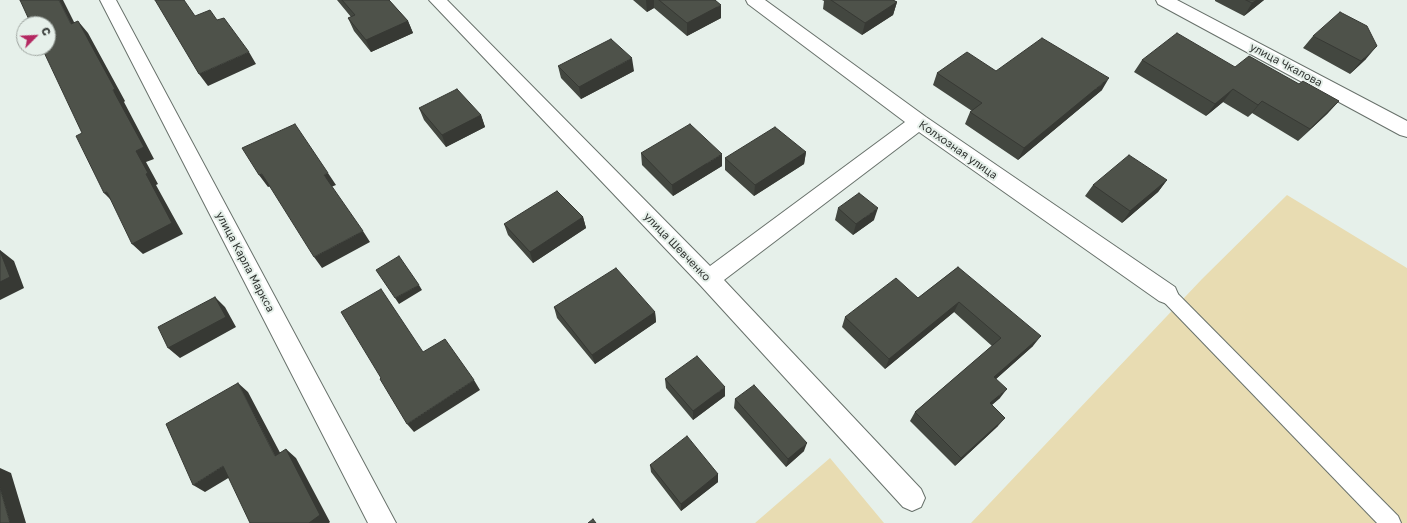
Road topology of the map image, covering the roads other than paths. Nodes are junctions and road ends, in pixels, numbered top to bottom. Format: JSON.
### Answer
{"nodes":[{"id":1,"x":108,"y":0,"type":"edge"},
{"id":2,"x":437,"y":0,"type":"edge"},
{"id":3,"x":754,"y":0,"type":"edge"},
{"id":4,"x":1164,"y":0,"type":"edge"},
{"id":5,"x":919,"y":122,"type":"junction"},
{"id":6,"x":1407,"y":130,"type":"edge"},
{"id":7,"x":709,"y":279,"type":"junction"},
{"id":8,"x":1167,"y":294,"type":"joint"},
{"id":9,"x":912,"y":498,"type":"dead end"},
{"id":10,"x":382,"y":523,"type":"edge"},
{"id":11,"x":1391,"y":523,"type":"edge"}],
"edges":[{"from":1,"to":10,"type":"street","name":"улица Карла Маркса"},
{"from":2,"to":7,"type":"street","name":"улица Шевченко"},
{"from":3,"to":5,"type":"street","name":"Колхозная улица"},
{"from":4,"to":6,"type":"street","name":"улица Чкалова"},
{"from":5,"to":7,"type":"street"},
{"from":5,"to":8,"type":"street","name":"Колхозная улица"},
{"from":7,"to":9,"type":"street","name":"улица Шевченко"},
{"from":8,"to":11,"type":"lane"}]}
